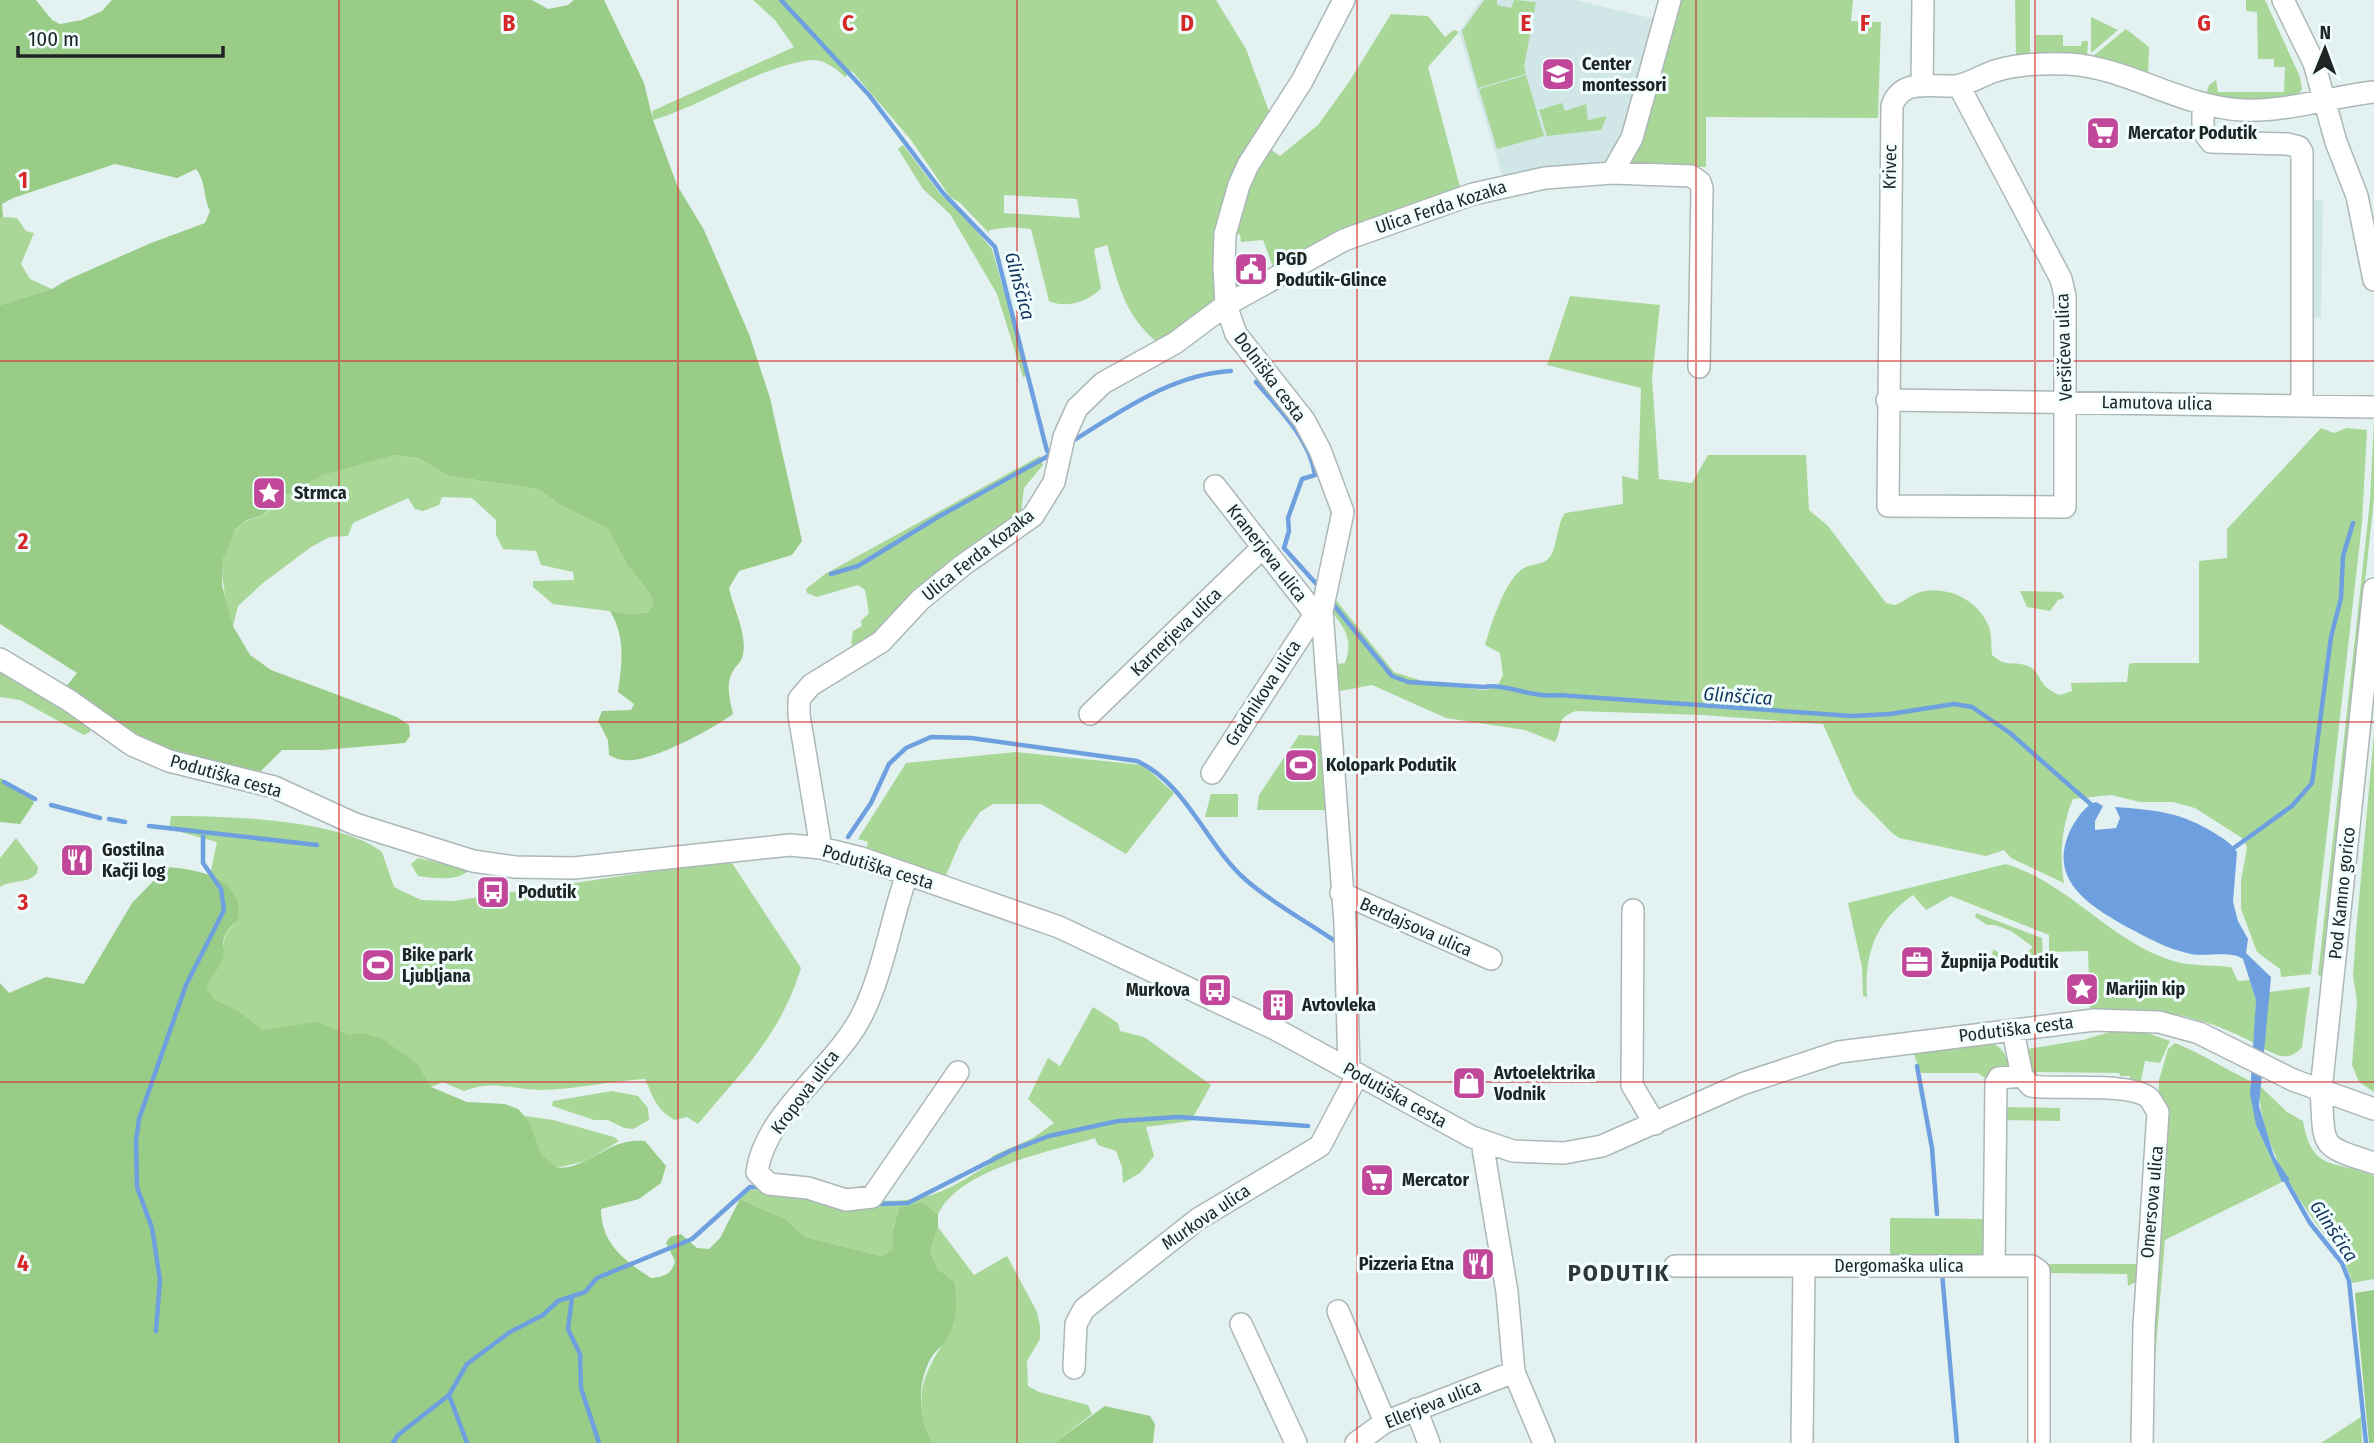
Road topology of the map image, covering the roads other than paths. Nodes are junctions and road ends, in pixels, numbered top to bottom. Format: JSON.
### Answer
{"nodes":[{"id":1,"x":1344,"y":0,"type":"edge"},
{"id":2,"x":1670,"y":0,"type":"edge"},
{"id":3,"x":1923,"y":0,"type":"edge"},
{"id":4,"x":2283,"y":0,"type":"edge"},
{"id":5,"x":1922,"y":86,"type":"junction"},
{"id":6,"x":1959,"y":86,"type":"junction"},
{"id":7,"x":2374,"y":92,"type":"edge"},
{"id":8,"x":2325,"y":100,"type":"junction"},
{"id":9,"x":2203,"y":105,"type":"junction"},
{"id":10,"x":1612,"y":173,"type":"junction"},
{"id":11,"x":2374,"y":280,"type":"edge"},
{"id":12,"x":1226,"y":305,"type":"junction"},
{"id":13,"x":1203,"y":324,"type":"junction"},
{"id":14,"x":1236,"y":334,"type":"junction"},
{"id":15,"x":1699,"y":367,"type":"dead end"},
{"id":16,"x":1887,"y":400,"type":"junction"},
{"id":17,"x":2066,"y":402,"type":"junction"},
{"id":18,"x":2302,"y":406,"type":"junction"},
{"id":19,"x":2374,"y":407,"type":"edge"},
{"id":20,"x":1215,"y":486,"type":"dead end"},
{"id":21,"x":2065,"y":507,"type":"joint"},
{"id":22,"x":1261,"y":549,"type":"junction"},
{"id":23,"x":2374,"y":589,"type":"edge"},
{"id":24,"x":1321,"y":603,"type":"junction"},
{"id":25,"x":0,"y":659,"type":"edge"},
{"id":26,"x":1090,"y":715,"type":"dead end"},
{"id":27,"x":1212,"y":773,"type":"dead end"},
{"id":28,"x":821,"y":848,"type":"junction"},
{"id":29,"x":907,"y":874,"type":"junction"},
{"id":30,"x":1341,"y":893,"type":"junction"},
{"id":31,"x":1633,"y":909,"type":"dead end"},
{"id":32,"x":1491,"y":959,"type":"dead end"},
{"id":33,"x":2013,"y":1031,"type":"junction"},
{"id":34,"x":958,"y":1072,"type":"dead end"},
{"id":35,"x":1354,"y":1072,"type":"junction"},
{"id":36,"x":2022,"y":1076,"type":"junction"},
{"id":37,"x":2321,"y":1090,"type":"junction"},
{"id":38,"x":2374,"y":1109,"type":"edge"},
{"id":39,"x":1655,"y":1124,"type":"junction"},
{"id":40,"x":1482,"y":1142,"type":"junction"},
{"id":41,"x":2374,"y":1163,"type":"edge"},
{"id":42,"x":1675,"y":1266,"type":"dead end"},
{"id":43,"x":1994,"y":1266,"type":"junction"},
{"id":44,"x":1804,"y":1267,"type":"junction"},
{"id":45,"x":1338,"y":1311,"type":"dead end"},
{"id":46,"x":1241,"y":1324,"type":"dead end"},
{"id":47,"x":1074,"y":1368,"type":"dead end"},
{"id":48,"x":1514,"y":1372,"type":"junction"},
{"id":49,"x":1416,"y":1409,"type":"junction"},
{"id":50,"x":1385,"y":1422,"type":"junction"},
{"id":51,"x":1297,"y":1443,"type":"edge"},
{"id":52,"x":1356,"y":1443,"type":"edge"},
{"id":53,"x":1429,"y":1443,"type":"edge"},
{"id":54,"x":1544,"y":1443,"type":"edge"},
{"id":55,"x":1802,"y":1443,"type":"edge"},
{"id":56,"x":2039,"y":1443,"type":"edge"},
{"id":57,"x":2142,"y":1443,"type":"edge"}],
"edges":[{"from":1,"to":12,"type":"street","name":"Dolniška cesta"},
{"from":2,"to":10,"type":"street"},
{"from":3,"to":5,"type":"street"},
{"from":4,"to":8,"type":"street"},
{"from":5,"to":6,"type":"street","name":"Krivec"},
{"from":5,"to":16,"type":"street","name":"Krivec"},
{"from":6,"to":9,"type":"street","name":"Krivec"},
{"from":6,"to":17,"type":"street","name":"Veršičeva ulica"},
{"from":7,"to":8,"type":"street","name":"Krivec"},
{"from":8,"to":9,"type":"street","name":"Krivec"},
{"from":8,"to":11,"type":"street"},
{"from":9,"to":18,"type":"street"},
{"from":10,"to":12,"type":"street","name":"Ulica Ferda Kozaka"},
{"from":10,"to":15,"type":"street","name":"Ulica Ferda Kozaka"},
{"from":12,"to":13,"type":"street","name":"Ulica Ferda Kozaka"},
{"from":12,"to":14,"type":"street","name":"Dolniška cesta"},
{"from":13,"to":14,"type":"street"},
{"from":13,"to":28,"type":"street","name":"Ulica Ferda Kozaka"},
{"from":14,"to":24,"type":"street","name":"Dolniška cesta"},
{"from":16,"to":17,"type":"street","name":"Lamutova ulica"},
{"from":16,"to":21,"type":"street","name":"Krivec"},
{"from":17,"to":18,"type":"street","name":"Lamutova ulica"},
{"from":17,"to":21,"type":"street","name":"Veršičeva ulica"},
{"from":18,"to":19,"type":"street","name":"Lamutova ulica"},
{"from":20,"to":22,"type":"street","name":"Kranerjeva ulica"},
{"from":22,"to":24,"type":"street","name":"Kranerjeva ulica"},
{"from":22,"to":26,"type":"street","name":"Karnerjeva ulica"},
{"from":23,"to":37,"type":"street","name":"Pod Kamno gorico"},
{"from":24,"to":27,"type":"street","name":"Gradnikova ulica"},
{"from":24,"to":30,"type":"street","name":"Dolniška cesta"},
{"from":25,"to":28,"type":"street","name":"Podutiška cesta"},
{"from":28,"to":29,"type":"street","name":"Podutiška cesta"},
{"from":29,"to":34,"type":"street","name":"Kropova ulica"},
{"from":29,"to":35,"type":"street","name":"Podutiška cesta"},
{"from":30,"to":32,"type":"street","name":"Berdajsova ulica"},
{"from":30,"to":35,"type":"street","name":"Dolniška cesta"},
{"from":31,"to":39,"type":"street"},
{"from":33,"to":36,"type":"street"},
{"from":33,"to":37,"type":"street","name":"Podutiška cesta"},
{"from":33,"to":39,"type":"street","name":"Podutiška cesta"},
{"from":35,"to":40,"type":"street","name":"Podutiška cesta"},
{"from":35,"to":47,"type":"street","name":"Murkova ulica"},
{"from":36,"to":43,"type":"street"},
{"from":36,"to":57,"type":"street","name":"Omersova ulica"},
{"from":37,"to":38,"type":"street","name":"Podutiška cesta"},
{"from":37,"to":41,"type":"street","name":"Pod Kamno gorico"},
{"from":39,"to":40,"type":"street","name":"Podutiška cesta"},
{"from":40,"to":48,"type":"street"},
{"from":42,"to":44,"type":"street","name":"Dergomaška ulica"},
{"from":43,"to":44,"type":"street","name":"Dergomaška ulica"},
{"from":43,"to":56,"type":"street"},
{"from":44,"to":55,"type":"street"},
{"from":45,"to":50,"type":"street"},
{"from":46,"to":51,"type":"street"},
{"from":48,"to":49,"type":"street","name":"Ellerjeva ulica"},
{"from":48,"to":54,"type":"street"},
{"from":49,"to":50,"type":"street","name":"Ellerjeva ulica"},
{"from":49,"to":53,"type":"street"},
{"from":50,"to":52,"type":"street","name":"Ellerjeva ulica"}]}
